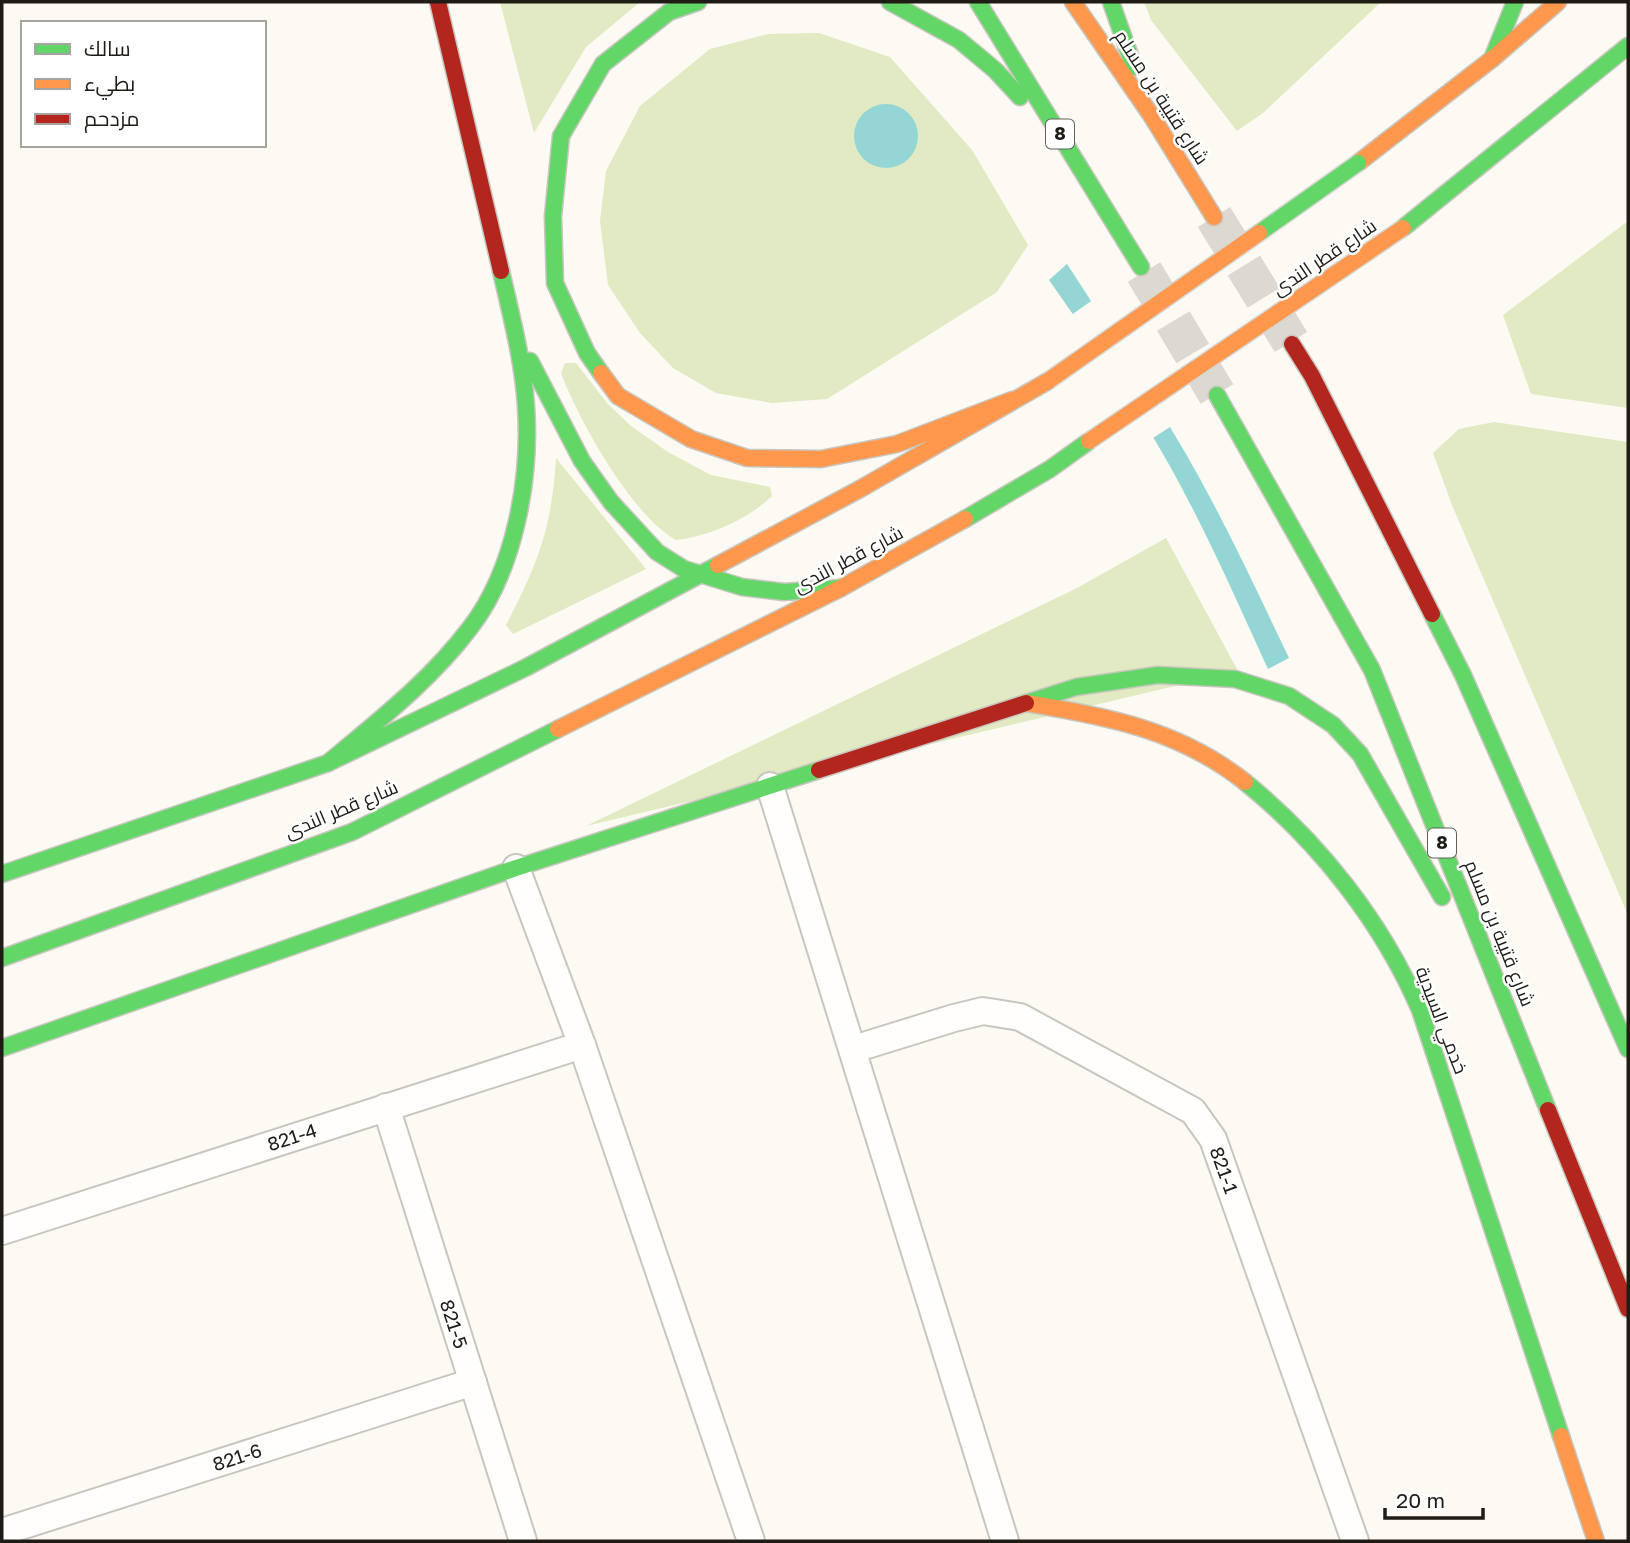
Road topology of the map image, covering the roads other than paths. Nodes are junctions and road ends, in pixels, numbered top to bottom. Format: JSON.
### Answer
{"nodes":[{"id":1,"x":438,"y":2,"type":"edge"},
{"id":2,"x":698,"y":2,"type":"edge"},
{"id":3,"x":890,"y":2,"type":"edge"},
{"id":4,"x":978,"y":2,"type":"edge"},
{"id":5,"x":1073,"y":2,"type":"edge"},
{"id":6,"x":1111,"y":2,"type":"edge"},
{"id":7,"x":1515,"y":2,"type":"edge"},
{"id":8,"x":1558,"y":2,"type":"edge"},
{"id":9,"x":1628,"y":46,"type":"edge"},
{"id":10,"x":1492,"y":59,"type":"junction"},
{"id":11,"x":1151,"y":115,"type":"junction"},
{"id":12,"x":1072,"y":152,"type":"junction"},
{"id":13,"x":1214,"y":217,"type":"tunnel mouth"},
{"id":14,"x":1141,"y":267,"type":"tunnel mouth"},
{"id":15,"x":513,"y":324,"type":"junction"},
{"id":16,"x":1292,"y":344,"type":"tunnel mouth"},
{"id":17,"x":1217,"y":395,"type":"tunnel mouth"},
{"id":18,"x":1012,"y":400,"type":"junction"},
{"id":19,"x":702,"y":574,"type":"junction"},
{"id":20,"x":841,"y":588,"type":"junction"},
{"id":21,"x":1026,"y":703,"type":"junction"},
{"id":22,"x":328,"y":763,"type":"junction"},
{"id":23,"x":771,"y":786,"type":"junction"},
{"id":24,"x":516,"y":869,"type":"junction"},
{"id":25,"x":2,"y":874,"type":"edge"},
{"id":26,"x":2,"y":958,"type":"edge"},
{"id":27,"x":1516,"y":1028,"type":"junction"},
{"id":28,"x":582,"y":1045,"type":"junction"},
{"id":29,"x":2,"y":1048,"type":"edge"},
{"id":30,"x":854,"y":1049,"type":"junction"},
{"id":31,"x":1628,"y":1049,"type":"edge"},
{"id":32,"x":386,"y":1107,"type":"junction"},
{"id":33,"x":2,"y":1231,"type":"edge"},
{"id":34,"x":1628,"y":1309,"type":"edge"},
{"id":35,"x":473,"y":1382,"type":"junction"},
{"id":36,"x":2,"y":1532,"type":"edge"},
{"id":37,"x":523,"y":1541,"type":"edge"},
{"id":38,"x":751,"y":1541,"type":"edge"},
{"id":39,"x":1005,"y":1541,"type":"edge"},
{"id":40,"x":1354,"y":1541,"type":"edge"},
{"id":41,"x":1597,"y":1541,"type":"edge"}],
"edges":[{"from":1,"to":15,"type":"main road"},
{"from":2,"to":18,"type":"main road"},
{"from":3,"to":12,"type":"main road"},
{"from":4,"to":12,"type":"main road","number":"8"},
{"from":5,"to":11,"type":"main road","name":"شارع قتيبة بن مسلم"},
{"from":6,"to":11,"type":"main road"},
{"from":7,"to":10,"type":"main road"},
{"from":8,"to":10,"type":"main road"},
{"from":9,"to":20,"type":"main road","name":"شارع قطر الندى","bridge":true},
{"from":10,"to":18,"type":"main road","bridge":true},
{"from":11,"to":13,"type":"main road","name":"شارع قتيبة بن مسلم"},
{"from":12,"to":14,"type":"main road","number":"8"},
{"from":15,"to":19,"type":"main road"},
{"from":15,"to":22,"type":"main road"},
{"from":16,"to":31,"type":"main road"},
{"from":17,"to":27,"type":"main road","name":"شارع قتيبة بن مسلم","number":"8"},
{"from":18,"to":19,"type":"main road"},
{"from":19,"to":20,"type":"main road"},
{"from":19,"to":22,"type":"main road"},
{"from":20,"to":26,"type":"main road","name":"شارع قطر الندى"},
{"from":21,"to":23,"type":"main road"},
{"from":21,"to":27,"type":"main road"},
{"from":21,"to":41,"type":"main road","name":"خدمي السيدية"},
{"from":22,"to":25,"type":"main road"},
{"from":23,"to":24,"type":"main road"},
{"from":23,"to":30,"type":"street"},
{"from":24,"to":28,"type":"street"},
{"from":24,"to":29,"type":"main road"},
{"from":27,"to":34,"type":"main road","name":"شارع قتيبة بن مسلم","number":"8"},
{"from":28,"to":32,"type":"street","name":"821-4"},
{"from":28,"to":38,"type":"street"},
{"from":30,"to":39,"type":"street"},
{"from":30,"to":40,"type":"street","name":"821-1"},
{"from":32,"to":33,"type":"street","name":"821-4"},
{"from":32,"to":35,"type":"street","name":"821-5"},
{"from":35,"to":36,"type":"street","name":"821-6"},
{"from":35,"to":37,"type":"street","name":"821-5"}]}
